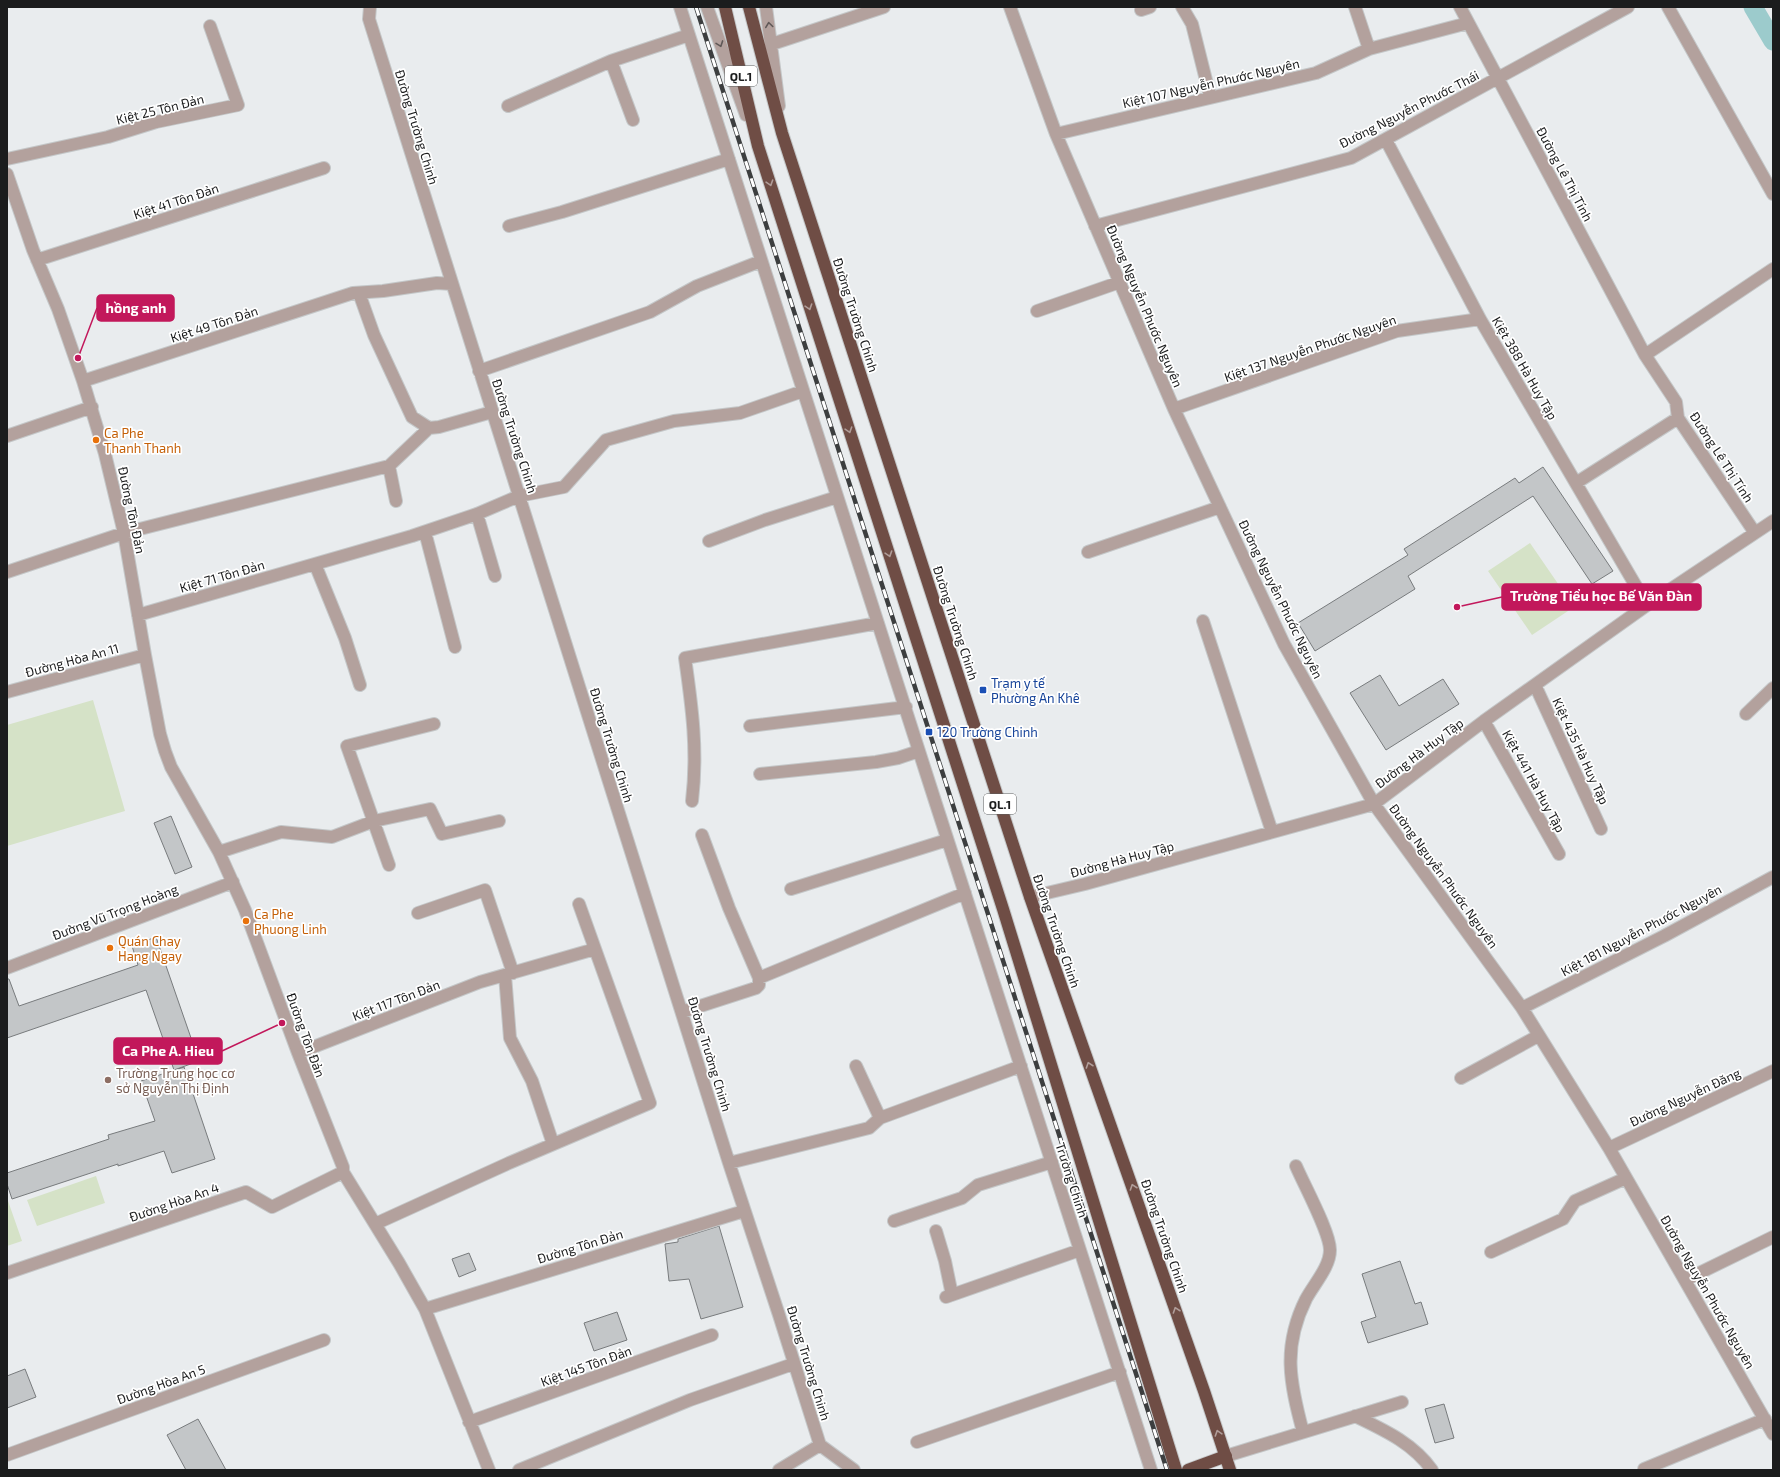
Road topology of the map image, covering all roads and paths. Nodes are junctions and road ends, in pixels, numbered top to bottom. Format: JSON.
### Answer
{"nodes":[{"id":1,"x":370,"y":7,"type":"edge"},
{"id":2,"x":680,"y":7,"type":"edge"},
{"id":3,"x":707,"y":7,"type":"edge"},
{"id":4,"x":724,"y":7,"type":"edge"},
{"id":5,"x":749,"y":7,"type":"edge"},
{"id":6,"x":766,"y":7,"type":"edge"},
{"id":7,"x":884,"y":7,"type":"edge"},
{"id":8,"x":1010,"y":7,"type":"edge"},
{"id":9,"x":1182,"y":7,"type":"edge"},
{"id":10,"x":1355,"y":7,"type":"edge"},
{"id":11,"x":1460,"y":7,"type":"edge"},
{"id":12,"x":1628,"y":7,"type":"edge"},
{"id":13,"x":1668,"y":7,"type":"edge"},
{"id":14,"x":1468,"y":23,"type":"junction"},
{"id":15,"x":210,"y":26,"type":"dead end"},
{"id":16,"x":690,"y":35,"type":"junction"},
{"id":17,"x":772,"y":44,"type":"junction"},
{"id":18,"x":1369,"y":49,"type":"junction"},
{"id":19,"x":610,"y":61,"type":"junction"},
{"id":20,"x":1498,"y":79,"type":"junction"},
{"id":21,"x":1210,"y":96,"type":"junction"},
{"id":22,"x":508,"y":106,"type":"dead end"},
{"id":23,"x":633,"y":120,"type":"dead end"},
{"id":24,"x":782,"y":133,"type":"junction"},
{"id":25,"x":1056,"y":134,"type":"junction"},
{"id":26,"x":1386,"y":140,"type":"junction"},
{"id":27,"x":758,"y":146,"type":"junction"},
{"id":28,"x":7,"y":159,"type":"edge"},
{"id":29,"x":728,"y":159,"type":"junction"},
{"id":30,"x":324,"y":168,"type":"dead end"},
{"id":31,"x":7,"y":174,"type":"edge"},
{"id":32,"x":1773,"y":194,"type":"edge"},
{"id":33,"x":509,"y":226,"type":"dead end"},
{"id":34,"x":1095,"y":226,"type":"junction"},
{"id":35,"x":37,"y":260,"type":"junction"},
{"id":36,"x":761,"y":261,"type":"junction"},
{"id":37,"x":1773,"y":269,"type":"edge"},
{"id":38,"x":1120,"y":282,"type":"junction"},
{"id":39,"x":452,"y":284,"type":"junction"},
{"id":40,"x":356,"y":293,"type":"junction"},
{"id":41,"x":1037,"y":312,"type":"dead end"},
{"id":42,"x":1480,"y":319,"type":"junction"},
{"id":43,"x":1645,"y":355,"type":"junction"},
{"id":44,"x":479,"y":371,"type":"junction"},
{"id":45,"x":83,"y":381,"type":"junction"},
{"id":46,"x":803,"y":391,"type":"junction"},
{"id":47,"x":92,"y":407,"type":"junction"},
{"id":48,"x":1174,"y":409,"type":"junction"},
{"id":49,"x":492,"y":412,"type":"junction"},
{"id":50,"x":1678,"y":418,"type":"junction"},
{"id":51,"x":429,"y":428,"type":"junction"},
{"id":52,"x":7,"y":436,"type":"edge"},
{"id":53,"x":389,"y":466,"type":"junction"},
{"id":54,"x":1576,"y":483,"type":"junction"},
{"id":55,"x":519,"y":496,"type":"junction"},
{"id":56,"x":837,"y":497,"type":"junction"},
{"id":57,"x":396,"y":501,"type":"dead end"},
{"id":58,"x":1220,"y":507,"type":"junction"},
{"id":59,"x":478,"y":514,"type":"junction"},
{"id":60,"x":1773,"y":521,"type":"edge"},
{"id":61,"x":425,"y":532,"type":"junction"},
{"id":62,"x":124,"y":533,"type":"junction"},
{"id":63,"x":1755,"y":533,"type":"junction"},
{"id":64,"x":709,"y":541,"type":"dead end"},
{"id":65,"x":1088,"y":552,"type":"dead end"},
{"id":66,"x":315,"y":564,"type":"junction"},
{"id":67,"x":7,"y":572,"type":"edge"},
{"id":68,"x":495,"y":576,"type":"dead end"},
{"id":69,"x":1647,"y":605,"type":"junction"},
{"id":70,"x":138,"y":614,"type":"junction"},
{"id":71,"x":1203,"y":621,"type":"dead end"},
{"id":72,"x":878,"y":623,"type":"junction"},
{"id":73,"x":455,"y":647,"type":"dead end"},
{"id":74,"x":144,"y":655,"type":"junction"},
{"id":75,"x":360,"y":685,"type":"dead end"},
{"id":76,"x":1535,"y":685,"type":"junction"},
{"id":77,"x":1773,"y":688,"type":"edge"},
{"id":78,"x":7,"y":692,"type":"edge"},
{"id":79,"x":906,"y":707,"type":"junction"},
{"id":80,"x":1746,"y":714,"type":"dead end"},
{"id":81,"x":1484,"y":721,"type":"junction"},
{"id":82,"x":434,"y":724,"type":"dead end"},
{"id":83,"x":750,"y":726,"type":"dead end"},
{"id":84,"x":919,"y":751,"type":"junction"},
{"id":85,"x":760,"y":774,"type":"dead end"},
{"id":86,"x":692,"y":801,"type":"dead end"},
{"id":87,"x":1374,"y":804,"type":"junction"},
{"id":88,"x":374,"y":821,"type":"junction"},
{"id":89,"x":499,"y":821,"type":"dead end"},
{"id":90,"x":1601,"y":830,"type":"dead end"},
{"id":91,"x":1272,"y":832,"type":"junction"},
{"id":92,"x":702,"y":835,"type":"dead end"},
{"id":93,"x":947,"y":840,"type":"junction"},
{"id":94,"x":219,"y":852,"type":"junction"},
{"id":95,"x":1559,"y":854,"type":"dead end"},
{"id":96,"x":389,"y":865,"type":"dead end"},
{"id":97,"x":1773,"y":877,"type":"edge"},
{"id":98,"x":233,"y":882,"type":"junction"},
{"id":99,"x":791,"y":888,"type":"dead end"},
{"id":100,"x":966,"y":896,"type":"junction"},
{"id":101,"x":1030,"y":897,"type":"junction"},
{"id":102,"x":579,"y":904,"type":"dead end"},
{"id":103,"x":418,"y":913,"type":"dead end"},
{"id":104,"x":595,"y":949,"type":"junction"},
{"id":105,"x":7,"y":968,"type":"edge"},
{"id":106,"x":509,"y":974,"type":"junction"},
{"id":107,"x":759,"y":978,"type":"junction"},
{"id":108,"x":1522,"y":1008,"type":"junction"},
{"id":109,"x":682,"y":1012,"type":"junction"},
{"id":110,"x":1538,"y":1036,"type":"junction"},
{"id":111,"x":298,"y":1053,"type":"junction"},
{"id":112,"x":856,"y":1066,"type":"dead end"},
{"id":113,"x":1021,"y":1066,"type":"junction"},
{"id":114,"x":1773,"y":1070,"type":"edge"},
{"id":115,"x":1461,"y":1078,"type":"dead end"},
{"id":116,"x":880,"y":1118,"type":"junction"},
{"id":117,"x":553,"y":1144,"type":"junction"},
{"id":118,"x":1608,"y":1148,"type":"junction"},
{"id":119,"x":1052,"y":1162,"type":"junction"},
{"id":120,"x":729,"y":1163,"type":"junction"},
{"id":121,"x":1296,"y":1166,"type":"dead end"},
{"id":122,"x":343,"y":1172,"type":"junction"},
{"id":123,"x":1626,"y":1178,"type":"junction"},
{"id":124,"x":744,"y":1210,"type":"junction"},
{"id":125,"x":894,"y":1221,"type":"dead end"},
{"id":126,"x":375,"y":1224,"type":"junction"},
{"id":127,"x":936,"y":1231,"type":"dead end"},
{"id":128,"x":1773,"y":1237,"type":"edge"},
{"id":129,"x":1080,"y":1250,"type":"junction"},
{"id":130,"x":1491,"y":1252,"type":"dead end"},
{"id":131,"x":7,"y":1273,"type":"edge"},
{"id":132,"x":1684,"y":1280,"type":"junction"},
{"id":133,"x":424,"y":1309,"type":"junction"},
{"id":134,"x":712,"y":1335,"type":"dead end"},
{"id":135,"x":324,"y":1340,"type":"dead end"},
{"id":136,"x":793,"y":1364,"type":"junction"},
{"id":137,"x":1120,"y":1372,"type":"junction"},
{"id":138,"x":1402,"y":1402,"type":"dead end"},
{"id":139,"x":1355,"y":1416,"type":"junction"},
{"id":140,"x":1765,"y":1419,"type":"junction"},
{"id":141,"x":470,"y":1422,"type":"junction"},
{"id":142,"x":1303,"y":1432,"type":"junction"},
{"id":143,"x":1773,"y":1434,"type":"edge"},
{"id":144,"x":917,"y":1442,"type":"dead end"},
{"id":145,"x":820,"y":1445,"type":"junction"},
{"id":146,"x":7,"y":1455,"type":"edge"},
{"id":147,"x":1226,"y":1456,"type":"junction"},
{"id":148,"x":1147,"y":1469,"type":"edge"},
{"id":149,"x":1645,"y":1469,"type":"edge"},
{"id":150,"x":489,"y":1470,"type":"edge"},
{"id":151,"x":518,"y":1470,"type":"edge"},
{"id":152,"x":779,"y":1470,"type":"edge"},
{"id":153,"x":854,"y":1470,"type":"edge"},
{"id":154,"x":1176,"y":1470,"type":"edge"},
{"id":155,"x":1188,"y":1470,"type":"edge"},
{"id":156,"x":1230,"y":1470,"type":"edge"},
{"id":157,"x":1432,"y":1470,"type":"edge"}],
"edges":[{"from":1,"to":39,"type":"street","name":"Đường Trường Chinh"},
{"from":2,"to":16,"type":"street"},
{"from":3,"to":27,"type":"street","one_way":true},
{"from":4,"to":27,"type":"highway","number":"QL.1"},
{"from":5,"to":24,"type":"highway","name":"Đường Trường Chinh","number":"QL.1"},
{"from":17,"to":6,"type":"street","one_way":true},
{"from":7,"to":17,"type":"street"},
{"from":8,"to":25,"type":"street","name":"Đường Nguyễn Phước Nguyên"},
{"from":9,"to":21,"type":"street"},
{"from":10,"to":18,"type":"street"},
{"from":11,"to":14,"type":"street","name":"Đường Lê Thị Tính"},
{"from":12,"to":20,"type":"street","name":"Đường Nguyễn Phước Thái"},
{"from":13,"to":32,"type":"street"},
{"from":14,"to":18,"type":"street","name":"Kiệt 107 Nguyễn Phước Nguyên"},
{"from":14,"to":20,"type":"street","name":"Đường Lê Thị Tính"},
{"from":15,"to":28,"type":"street","name":"Kiệt 25 Tôn Đản"},
{"from":16,"to":19,"type":"street"},
{"from":16,"to":29,"type":"street"},
{"from":17,"to":24,"type":"street"},
{"from":18,"to":21,"type":"street","name":"Kiệt 107 Nguyễn Phước Nguyên"},
{"from":19,"to":22,"type":"street"},
{"from":19,"to":23,"type":"street"},
{"from":20,"to":26,"type":"street","name":"Đường Nguyễn Phước Thái"},
{"from":20,"to":43,"type":"street","name":"Đường Lê Thị Tính"},
{"from":21,"to":25,"type":"street","name":"Kiệt 107 Nguyễn Phước Nguyên"},
{"from":24,"to":101,"type":"highway","name":"Đường Trường Chinh","number":"QL.1"},
{"from":25,"to":34,"type":"street","name":"Đường Nguyễn Phước Nguyên"},
{"from":26,"to":34,"type":"street","name":"Đường Nguyễn Phước Thái"},
{"from":26,"to":42,"type":"street","name":"Kiệt 388 Hà Huy Tập"},
{"from":27,"to":154,"type":"highway","number":"QL.1","one_way":true},
{"from":29,"to":33,"type":"street"},
{"from":29,"to":36,"type":"street"},
{"from":30,"to":35,"type":"street","name":"Kiệt 41 Tôn Đản"},
{"from":31,"to":35,"type":"street","name":"Đường Tôn Đản"},
{"from":34,"to":38,"type":"street","name":"Đường Nguyễn Phước Nguyên"},
{"from":35,"to":45,"type":"street","name":"Đường Tôn Đản"},
{"from":36,"to":44,"type":"street"},
{"from":36,"to":46,"type":"street"},
{"from":37,"to":43,"type":"street"},
{"from":38,"to":41,"type":"street"},
{"from":38,"to":48,"type":"street","name":"Đường Nguyễn Phước Nguyên"},
{"from":39,"to":40,"type":"street","name":"Kiệt 49 Tôn Đản"},
{"from":39,"to":44,"type":"street","name":"Đường Trường Chinh"},
{"from":40,"to":45,"type":"street","name":"Kiệt 49 Tôn Đản"},
{"from":40,"to":51,"type":"street"},
{"from":42,"to":48,"type":"street","name":"Kiệt 137 Nguyễn Phước Nguyên"},
{"from":42,"to":54,"type":"street","name":"Kiệt 388 Hà Huy Tập"},
{"from":43,"to":50,"type":"street","name":"Đường Lê Thị Tính"},
{"from":44,"to":49,"type":"street","name":"Đường Trường Chinh"},
{"from":45,"to":47,"type":"street","name":"Đường Tôn Đản"},
{"from":46,"to":55,"type":"street","name":"Kiệt 71 Tôn Đản"},
{"from":46,"to":56,"type":"street"},
{"from":47,"to":52,"type":"street"},
{"from":47,"to":62,"type":"street","name":"Đường Tôn Đản"},
{"from":48,"to":58,"type":"street","name":"Đường Nguyễn Phước Nguyên"},
{"from":49,"to":51,"type":"street"},
{"from":49,"to":55,"type":"street","name":"Đường Trường Chinh"},
{"from":50,"to":54,"type":"street"},
{"from":50,"to":63,"type":"street","name":"Đường Lê Thị Tính"},
{"from":51,"to":53,"type":"street"},
{"from":53,"to":57,"type":"street"},
{"from":53,"to":62,"type":"street"},
{"from":54,"to":69,"type":"street","name":"Kiệt 388 Hà Huy Tập"},
{"from":55,"to":59,"type":"street","name":"Kiệt 71 Tôn Đản"},
{"from":55,"to":109,"type":"street","name":"Đường Trường Chinh"},
{"from":56,"to":64,"type":"street"},
{"from":56,"to":72,"type":"street"},
{"from":58,"to":65,"type":"street"},
{"from":58,"to":87,"type":"street","name":"Đường Nguyễn Phước Nguyên"},
{"from":59,"to":61,"type":"street","name":"Kiệt 71 Tôn Đản"},
{"from":59,"to":68,"type":"street"},
{"from":60,"to":63,"type":"street","name":"Đường Hà Huy Tập"},
{"from":61,"to":66,"type":"street","name":"Kiệt 71 Tôn Đản"},
{"from":61,"to":73,"type":"street"},
{"from":62,"to":67,"type":"street"},
{"from":62,"to":70,"type":"street","name":"Đường Tôn Đản"},
{"from":63,"to":69,"type":"street","name":"Đường Hà Huy Tập"},
{"from":66,"to":70,"type":"street","name":"Kiệt 71 Tôn Đản"},
{"from":66,"to":75,"type":"street"},
{"from":69,"to":76,"type":"street","name":"Đường Hà Huy Tập"},
{"from":70,"to":74,"type":"street","name":"Đường Tôn Đản"},
{"from":71,"to":91,"type":"street"},
{"from":72,"to":79,"type":"street"},
{"from":72,"to":86,"type":"street"},
{"from":74,"to":78,"type":"street","name":"Đường Hòa An 11"},
{"from":74,"to":94,"type":"street","name":"Đường Tôn Đản"},
{"from":76,"to":81,"type":"street","name":"Đường Hà Huy Tập"},
{"from":76,"to":90,"type":"street","name":"Kiệt 435 Hà Huy Tập"},
{"from":77,"to":80,"type":"street"},
{"from":79,"to":83,"type":"street"},
{"from":79,"to":84,"type":"street"},
{"from":81,"to":87,"type":"street","name":"Đường Hà Huy Tập"},
{"from":81,"to":95,"type":"street","name":"Kiệt 441 Hà Huy Tập"},
{"from":82,"to":88,"type":"street"},
{"from":84,"to":85,"type":"street"},
{"from":84,"to":93,"type":"street"},
{"from":87,"to":91,"type":"street","name":"Đường Hà Huy Tập"},
{"from":87,"to":108,"type":"street","name":"Đường Nguyễn Phước Nguyên"},
{"from":88,"to":89,"type":"street"},
{"from":88,"to":94,"type":"street"},
{"from":88,"to":96,"type":"street"},
{"from":91,"to":101,"type":"street","name":"Đường Hà Huy Tập"},
{"from":92,"to":107,"type":"street"},
{"from":93,"to":99,"type":"street"},
{"from":93,"to":100,"type":"street"},
{"from":94,"to":98,"type":"street","name":"Đường Tôn Đản"},
{"from":97,"to":108,"type":"street","name":"Kiệt 181 Nguyễn Phước Nguyên"},
{"from":98,"to":105,"type":"street","name":"Đường Vũ Trọng Hoàng"},
{"from":98,"to":111,"type":"street","name":"Đường Tôn Đản"},
{"from":100,"to":107,"type":"street"},
{"from":100,"to":113,"type":"street","name":"Trường Chinh"},
{"from":147,"to":101,"type":"highway","name":"Đường Trường Chinh","number":"QL.1","one_way":true},
{"from":102,"to":104,"type":"street"},
{"from":103,"to":106,"type":"street"},
{"from":104,"to":106,"type":"street","name":"Kiệt 117 Tôn Đản"},
{"from":104,"to":117,"type":"street"},
{"from":106,"to":111,"type":"street","name":"Kiệt 117 Tôn Đản"},
{"from":106,"to":117,"type":"street"},
{"from":107,"to":109,"type":"street"},
{"from":108,"to":110,"type":"street","name":"Đường Nguyễn Phước Nguyên"},
{"from":109,"to":120,"type":"street","name":"Đường Trường Chinh"},
{"from":110,"to":115,"type":"street"},
{"from":110,"to":118,"type":"street","name":"Đường Nguyễn Phước Nguyên"},
{"from":111,"to":122,"type":"street","name":"Đường Tôn Đản"},
{"from":112,"to":116,"type":"street"},
{"from":113,"to":116,"type":"street"},
{"from":113,"to":119,"type":"street","name":"Trường Chinh"},
{"from":114,"to":118,"type":"street","name":"Đường Nguyễn Đăng"},
{"from":116,"to":120,"type":"street"},
{"from":117,"to":126,"type":"street"},
{"from":118,"to":123,"type":"street","name":"Đường Nguyễn Phước Nguyên"},
{"from":119,"to":125,"type":"street"},
{"from":119,"to":129,"type":"street","name":"Trường Chinh"},
{"from":120,"to":124,"type":"street","name":"Đường Trường Chinh"},
{"from":121,"to":142,"type":"street"},
{"from":122,"to":126,"type":"street","name":"Đường Tôn Đản"},
{"from":122,"to":131,"type":"street","name":"Đường Hòa An 4"},
{"from":123,"to":130,"type":"street"},
{"from":123,"to":132,"type":"street","name":"Đường Nguyễn Phước Nguyên"},
{"from":124,"to":133,"type":"street","name":"Đường Tôn Đản"},
{"from":124,"to":136,"type":"street","name":"Đường Trường Chinh"},
{"from":126,"to":133,"type":"street","name":"Đường Tôn Đản"},
{"from":127,"to":129,"type":"street"},
{"from":128,"to":132,"type":"street"},
{"from":129,"to":137,"type":"street","name":"Trường Chinh"},
{"from":132,"to":140,"type":"street","name":"Đường Nguyễn Phước Nguyên"},
{"from":133,"to":141,"type":"street","name":"Đường Tôn Đản"},
{"from":134,"to":141,"type":"street","name":"Kiệt 145 Tôn Đản"},
{"from":135,"to":146,"type":"street","name":"Đường Hòa An 5"},
{"from":136,"to":145,"type":"street","name":"Đường Trường Chinh"},
{"from":136,"to":151,"type":"street"},
{"from":137,"to":144,"type":"street"},
{"from":137,"to":148,"type":"street","name":"Trường Chinh"},
{"from":138,"to":139,"type":"street"},
{"from":139,"to":142,"type":"street"},
{"from":139,"to":157,"type":"street"},
{"from":140,"to":143,"type":"street","name":"Đường Nguyễn Phước Nguyên"},
{"from":140,"to":149,"type":"street"},
{"from":141,"to":150,"type":"street","name":"Đường Tôn Đản"},
{"from":142,"to":147,"type":"street"},
{"from":145,"to":152,"type":"street"},
{"from":145,"to":153,"type":"street"},
{"from":147,"to":155,"type":"highway"},
{"from":147,"to":156,"type":"highway","name":"Đường Trường Chinh","number":"QL.1"}]}
